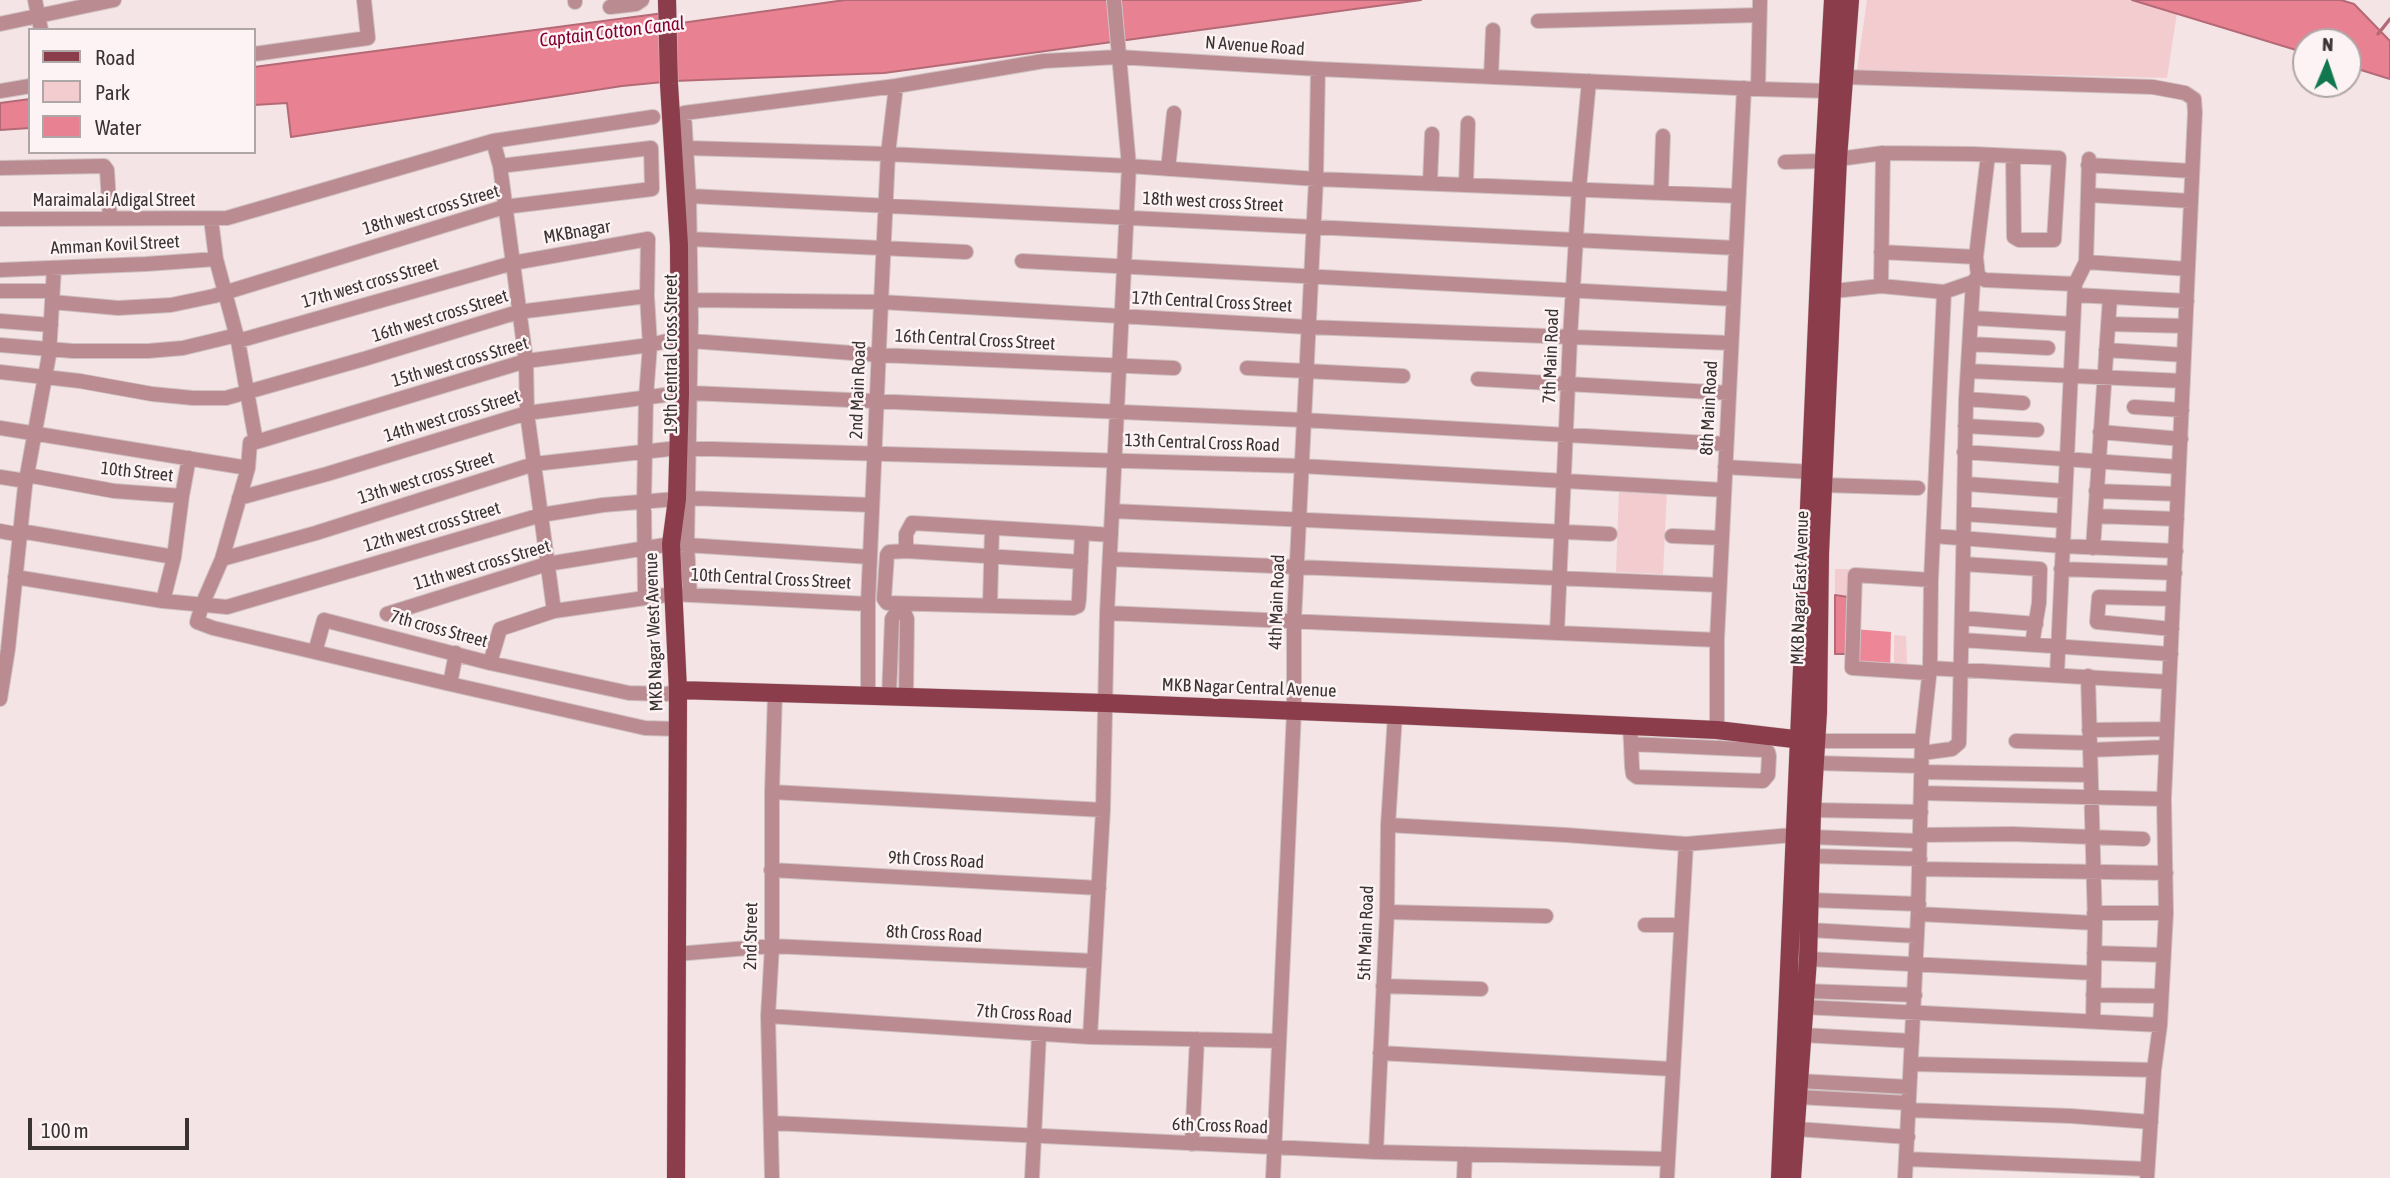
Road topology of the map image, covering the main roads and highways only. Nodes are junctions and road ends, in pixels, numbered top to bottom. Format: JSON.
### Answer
{"nodes":[{"id":1,"x":1833,"y":0,"type":"edge"},
{"id":2,"x":1850,"y":0,"type":"edge"},
{"id":3,"x":667,"y":2,"type":"edge"},
{"id":4,"x":1831,"y":159,"type":"junction"},
{"id":5,"x":1818,"y":479,"type":"junction"},
{"id":6,"x":678,"y":690,"type":"junction"},
{"id":7,"x":1808,"y":741,"type":"junction"},
{"id":8,"x":1802,"y":836,"type":"junction"},
{"id":9,"x":676,"y":1178,"type":"edge"},
{"id":10,"x":1780,"y":1178,"type":"edge"},
{"id":11,"x":1792,"y":1178,"type":"edge"}],
"edges":[{"from":1,"to":4,"type":"main road"},
{"from":2,"to":4,"type":"main road","name":"MKB Nagar East Avenue"},
{"from":3,"to":6,"type":"main road","name":"MKB Nagar West Avenue"},
{"from":4,"to":5,"type":"main road"},
{"from":4,"to":5,"type":"main road","name":"MKB Nagar East Avenue"},
{"from":5,"to":7,"type":"main road","name":"MKB Nagar East Avenue"},
{"from":6,"to":7,"type":"main road","name":"MKB Nagar Central Avenue"},
{"from":6,"to":9,"type":"main road","name":"MKB Nagar West Avenue"},
{"from":7,"to":8,"type":"main road","name":"MKB Nagar East Avenue"},
{"from":7,"to":8,"type":"main road","name":"MKB Nagar East Avenue"},
{"from":8,"to":10,"type":"main road","name":"MKB Nagar East Avenue"},
{"from":8,"to":11,"type":"main road","name":"MKB Nagar East Avenue"}]}
